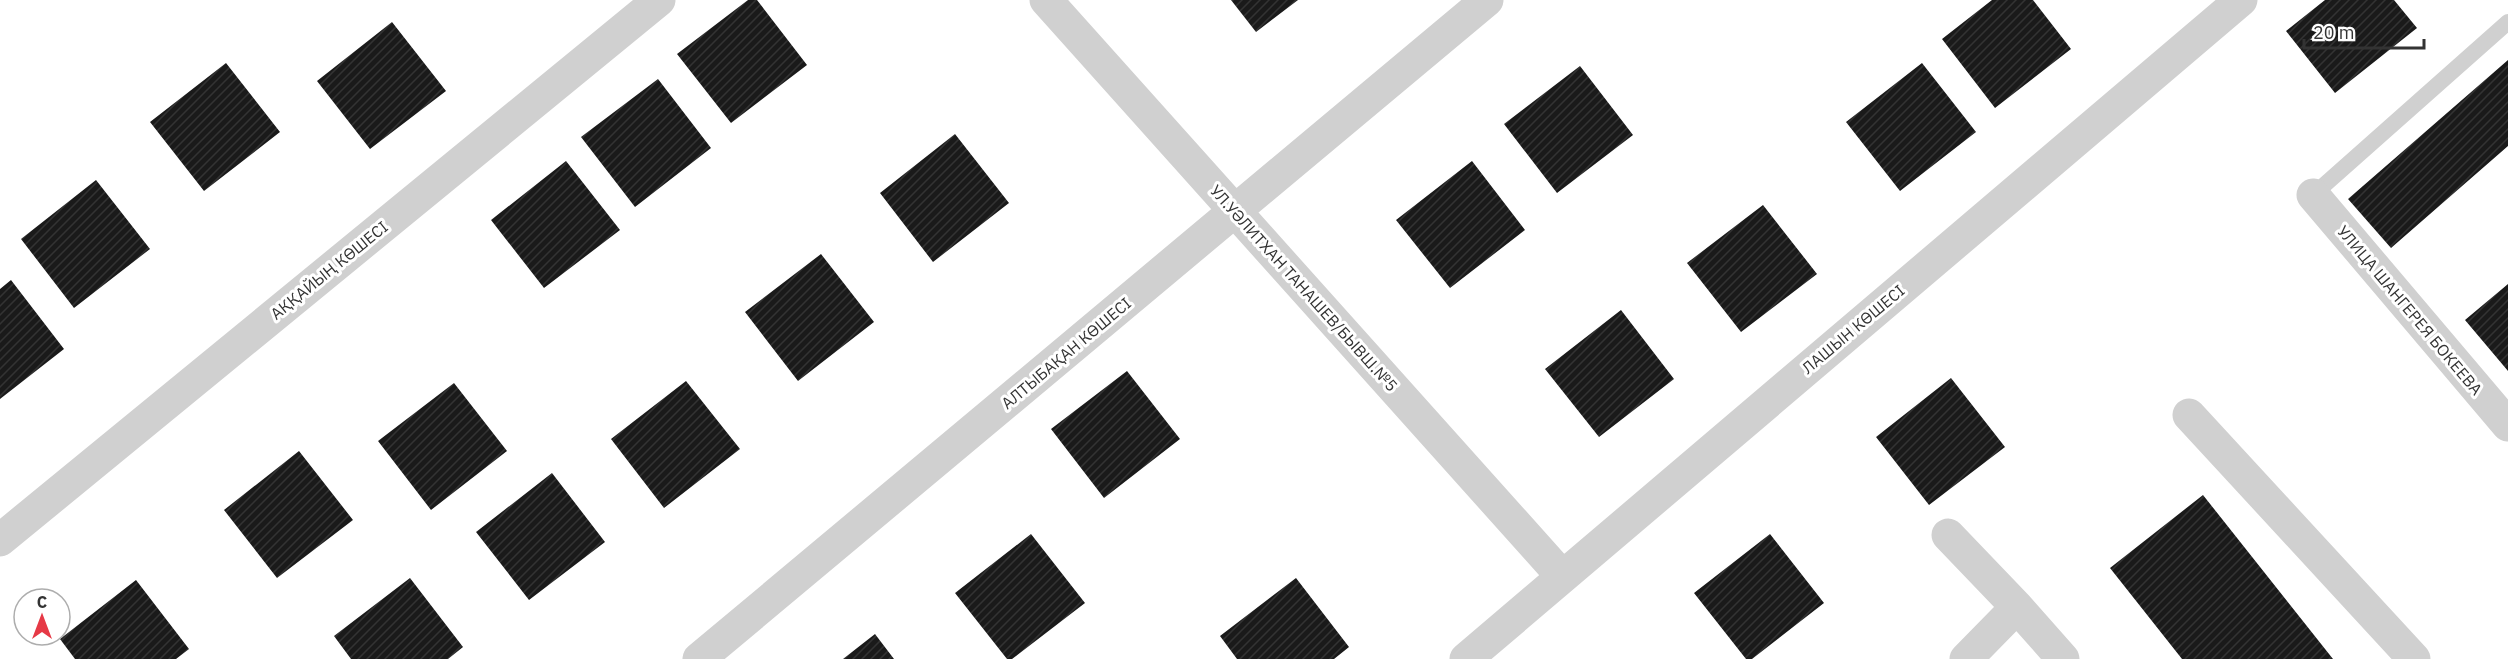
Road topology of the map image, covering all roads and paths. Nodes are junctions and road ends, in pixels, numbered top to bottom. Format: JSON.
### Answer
{"nodes":[{"id":1,"x":658,"y":0,"type":"edge"},
{"id":2,"x":1046,"y":0,"type":"edge"},
{"id":3,"x":1487,"y":0,"type":"edge"},
{"id":4,"x":2241,"y":0,"type":"edge"},
{"id":5,"x":2508,"y":22,"type":"edge"},
{"id":6,"x":2313,"y":195,"type":"joint"},
{"id":7,"x":1236,"y":211,"type":"junction"},
{"id":8,"x":2188,"y":415,"type":"dead end"},
{"id":9,"x":2507,"y":422,"type":"edge"},
{"id":10,"x":1948,"y":535,"type":"dead end"},
{"id":11,"x":0,"y":540,"type":"edge"},
{"id":12,"x":1562,"y":576,"type":"junction"},
{"id":13,"x":2018,"y":607,"type":"junction"},
{"id":14,"x":699,"y":659,"type":"edge"},
{"id":15,"x":1466,"y":659,"type":"edge"},
{"id":16,"x":1966,"y":659,"type":"edge"},
{"id":17,"x":2064,"y":659,"type":"edge"},
{"id":18,"x":2415,"y":659,"type":"edge"}],
"edges":[{"from":1,"to":11,"type":"street","name":"АҚҚАЙЫҢ КӨШЕСІ"},
{"from":2,"to":7,"type":"street","name":"УЛ.УӘЛИТХАН ТАНАШЕВ/БЫВШ.№5"},
{"from":3,"to":7,"type":"street","name":"АЛТЫБАҚАН КӨШЕСІ"},
{"from":4,"to":12,"type":"street","name":"ЛАШЫН КӨШЕСІ"},
{"from":5,"to":6,"type":"lane"},
{"from":6,"to":9,"type":"street","name":"УЛИЦА ШАНГЕРЕЯ БОКЕЕВА"},
{"from":7,"to":12,"type":"street","name":"УЛ.УӘЛИТХАН ТАНАШЕВ/БЫВШ.№5"},
{"from":7,"to":14,"type":"street","name":"АЛТЫБАҚАН КӨШЕСІ"},
{"from":8,"to":18,"type":"street"},
{"from":10,"to":13,"type":"street"},
{"from":12,"to":15,"type":"street","name":"ЛАШЫН КӨШЕСІ"},
{"from":13,"to":16,"type":"street"},
{"from":13,"to":17,"type":"street"}]}
